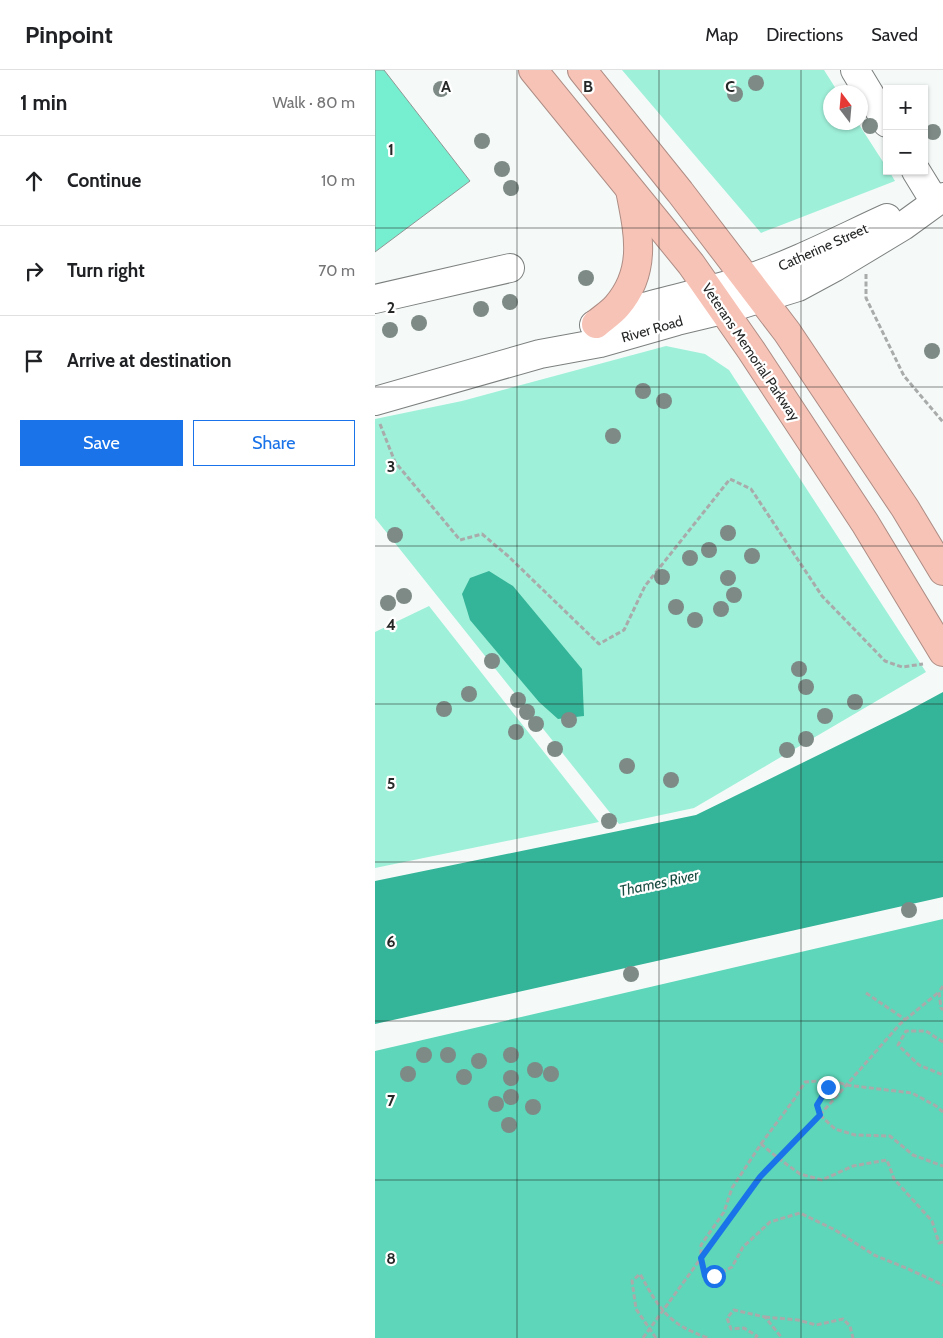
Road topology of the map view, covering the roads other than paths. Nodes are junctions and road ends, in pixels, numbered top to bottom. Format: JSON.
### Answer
{"nodes":[{"id":1,"x":533,"y":70,"type":"edge"},
{"id":2,"x":582,"y":70,"type":"edge"},
{"id":3,"x":855,"y":70,"type":"edge"},
{"id":4,"x":883,"y":116,"type":"edge"},
{"id":5,"x":919,"y":175,"type":"edge"},
{"id":6,"x":629,"y":186,"type":"junction"},
{"id":7,"x":939,"y":199,"type":"edge"},
{"id":8,"x":510,"y":268,"type":"dead end"},
{"id":9,"x":755,"y":289,"type":"junction"},
{"id":10,"x":375,"y":299,"type":"edge"},
{"id":11,"x":716,"y":300,"type":"junction"},
{"id":12,"x":596,"y":324,"type":"junction"},
{"id":13,"x":540,"y":354,"type":"junction"},
{"id":14,"x":379,"y":401,"type":"edge"},
{"id":15,"x":943,"y":571,"type":"edge"},
{"id":16,"x":935,"y":658,"type":"edge"}],
"edges":[{"from":1,"to":6,"type":"highway","name":"Veterans Memorial Parkway"},
{"from":2,"to":9,"type":"highway"},
{"from":3,"to":4,"type":"street"},
{"from":5,"to":7,"type":"street"},
{"from":6,"to":11,"type":"highway","name":"Veterans Memorial Parkway"},
{"from":6,"to":12,"type":"highway"},
{"from":7,"to":9,"type":"street","name":"Catherine Street"},
{"from":7,"to":9,"type":"street","name":"Catherine Street"},
{"from":8,"to":10,"type":"street"},
{"from":9,"to":11,"type":"street","name":"River Road"},
{"from":9,"to":15,"type":"highway"},
{"from":11,"to":12,"type":"street","name":"River Road"},
{"from":11,"to":13,"type":"street","name":"River Road"},
{"from":11,"to":16,"type":"highway","name":"Veterans Memorial Parkway"},
{"from":12,"to":13,"type":"street","name":"River Road"},
{"from":13,"to":14,"type":"street","name":"River Road"}]}
